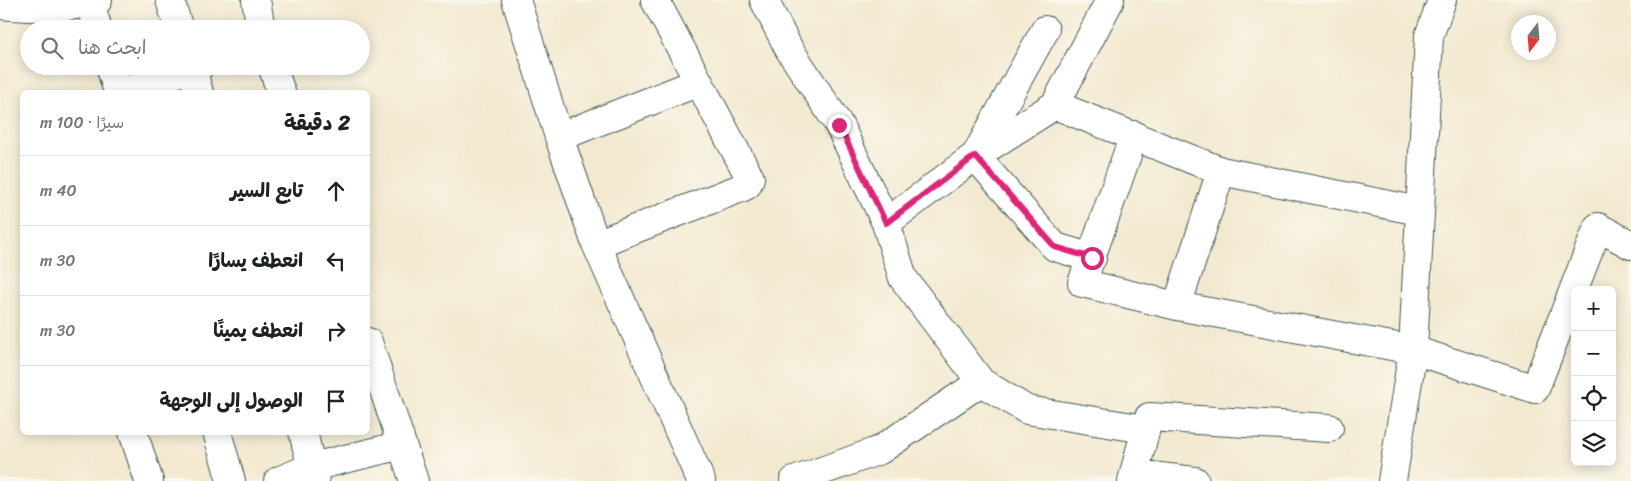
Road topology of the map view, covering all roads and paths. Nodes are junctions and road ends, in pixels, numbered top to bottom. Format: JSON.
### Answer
{"nodes":[{"id":1,"x":170,"y":0,"type":"edge"},
{"id":2,"x":256,"y":0,"type":"edge"},
{"id":3,"x":516,"y":0,"type":"edge"},
{"id":4,"x":655,"y":0,"type":"edge"},
{"id":5,"x":764,"y":0,"type":"edge"},
{"id":6,"x":1110,"y":0,"type":"edge"},
{"id":7,"x":1442,"y":0,"type":"edge"},
{"id":8,"x":94,"y":1,"type":"edge"},
{"id":9,"x":32,"y":4,"type":"edge"},
{"id":10,"x":0,"y":5,"type":"edge"},
{"id":11,"x":97,"y":20,"type":"edge"},
{"id":12,"x":176,"y":20,"type":"edge"},
{"id":13,"x":259,"y":20,"type":"edge"},
{"id":14,"x":1045,"y":30,"type":"dead end"},
{"id":15,"x":113,"y":75,"type":"edge"},
{"id":16,"x":188,"y":75,"type":"edge"},
{"id":17,"x":275,"y":75,"type":"edge"},
{"id":18,"x":699,"y":82,"type":"junction"},
{"id":19,"x":117,"y":90,"type":"edge"},
{"id":20,"x":126,"y":90,"type":"edge"},
{"id":21,"x":280,"y":90,"type":"edge"},
{"id":22,"x":1055,"y":105,"type":"junction"},
{"id":23,"x":1134,"y":136,"type":"junction"},
{"id":24,"x":559,"y":137,"type":"junction"},
{"id":25,"x":975,"y":156,"type":"junction"},
{"id":26,"x":1221,"y":171,"type":"junction"},
{"id":27,"x":1419,"y":212,"type":"junction"},
{"id":28,"x":886,"y":223,"type":"junction"},
{"id":29,"x":596,"y":244,"type":"junction"},
{"id":30,"x":1631,"y":245,"type":"edge"},
{"id":31,"x":1092,"y":258,"type":"junction"},
{"id":32,"x":1177,"y":306,"type":"junction"},
{"id":33,"x":370,"y":348,"type":"edge"},
{"id":34,"x":1413,"y":350,"type":"junction"},
{"id":35,"x":981,"y":382,"type":"junction"},
{"id":36,"x":1329,"y":428,"type":"dead end"},
{"id":37,"x":1145,"y":429,"type":"junction"},
{"id":38,"x":134,"y":435,"type":"edge"},
{"id":39,"x":218,"y":435,"type":"edge"},
{"id":40,"x":304,"y":435,"type":"edge"},
{"id":41,"x":402,"y":445,"type":"junction"},
{"id":42,"x":313,"y":474,"type":"edge"},
{"id":43,"x":1133,"y":478,"type":"edge"},
{"id":44,"x":149,"y":481,"type":"edge"},
{"id":45,"x":231,"y":481,"type":"edge"},
{"id":46,"x":278,"y":481,"type":"edge"},
{"id":47,"x":414,"y":481,"type":"edge"},
{"id":48,"x":701,"y":481,"type":"edge"},
{"id":49,"x":794,"y":481,"type":"edge"},
{"id":50,"x":1195,"y":481,"type":"edge"},
{"id":51,"x":1392,"y":481,"type":"edge"}],
"edges":[{"from":1,"to":12,"type":"street"},
{"from":2,"to":13,"type":"street"},
{"from":3,"to":24,"type":"street"},
{"from":4,"to":18,"type":"street"},
{"from":5,"to":28,"type":"street"},
{"from":6,"to":22,"type":"street"},
{"from":7,"to":27,"type":"street"},
{"from":8,"to":9,"type":"street"},
{"from":8,"to":11,"type":"street"},
{"from":9,"to":10,"type":"street"},
{"from":14,"to":25,"type":"street"},
{"from":15,"to":19,"type":"street"},
{"from":16,"to":20,"type":"street"},
{"from":17,"to":21,"type":"street"},
{"from":18,"to":24,"type":"street"},
{"from":18,"to":29,"type":"street"},
{"from":22,"to":23,"type":"street"},
{"from":22,"to":25,"type":"street"},
{"from":23,"to":26,"type":"street"},
{"from":23,"to":31,"type":"street"},
{"from":24,"to":29,"type":"street"},
{"from":25,"to":28,"type":"street"},
{"from":25,"to":31,"type":"street"},
{"from":26,"to":27,"type":"street"},
{"from":26,"to":32,"type":"street"},
{"from":27,"to":34,"type":"street"},
{"from":28,"to":35,"type":"street"},
{"from":29,"to":48,"type":"street"},
{"from":30,"to":34,"type":"street"},
{"from":31,"to":32,"type":"street"},
{"from":32,"to":34,"type":"street"},
{"from":33,"to":41,"type":"street"},
{"from":34,"to":51,"type":"street"},
{"from":35,"to":37,"type":"street"},
{"from":35,"to":49,"type":"street"},
{"from":36,"to":37,"type":"street"},
{"from":37,"to":43,"type":"street"},
{"from":38,"to":44,"type":"street"},
{"from":39,"to":45,"type":"street"},
{"from":40,"to":42,"type":"street"},
{"from":41,"to":42,"type":"street"},
{"from":41,"to":47,"type":"street"},
{"from":42,"to":46,"type":"street"},
{"from":43,"to":50,"type":"street"}]}
